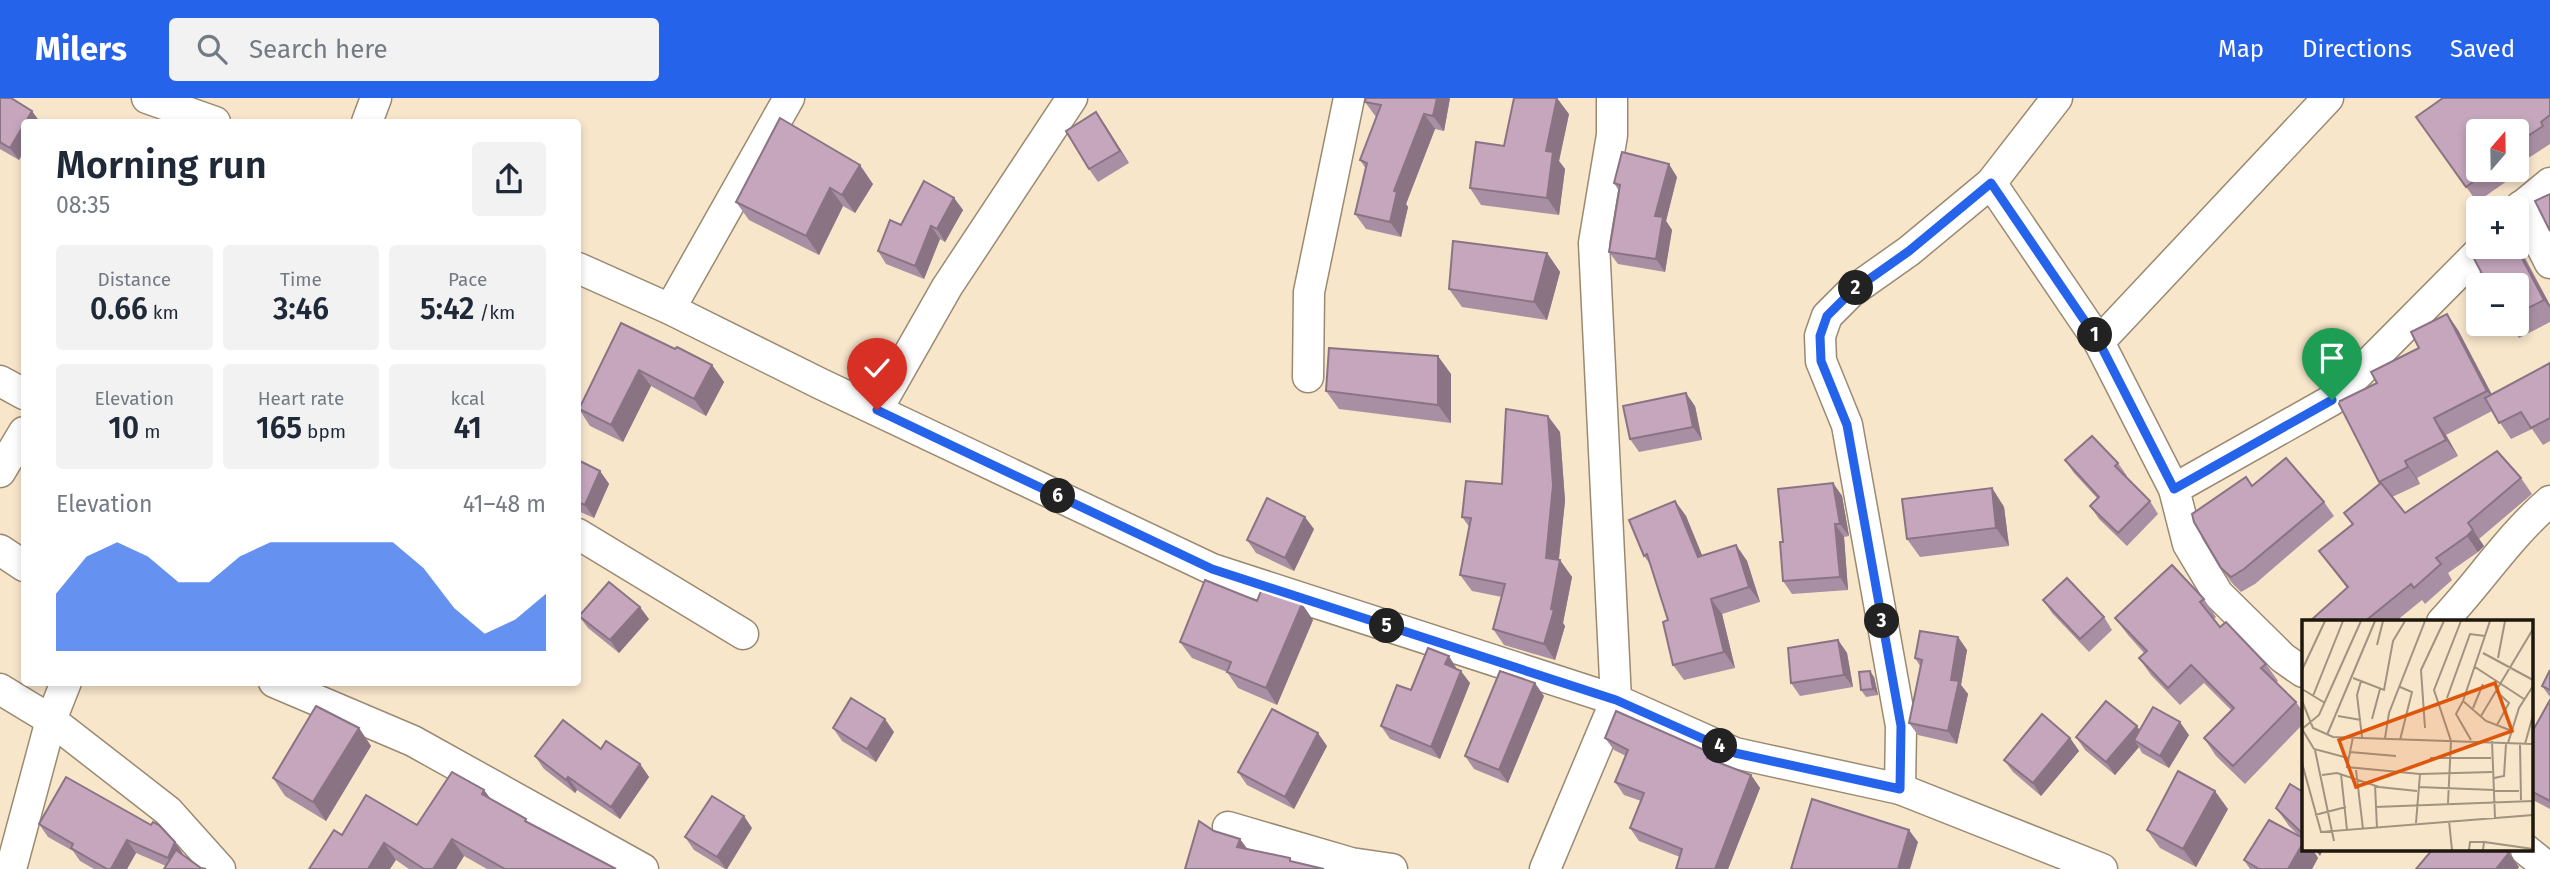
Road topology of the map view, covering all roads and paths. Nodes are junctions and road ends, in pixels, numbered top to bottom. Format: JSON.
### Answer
{"nodes":[{"id":1,"x":147,"y":98,"type":"edge"},
{"id":2,"x":376,"y":98,"type":"edge"},
{"id":3,"x":789,"y":98,"type":"edge"},
{"id":4,"x":1072,"y":98,"type":"edge"},
{"id":5,"x":1349,"y":98,"type":"edge"},
{"id":6,"x":1612,"y":98,"type":"edge"},
{"id":7,"x":2057,"y":98,"type":"edge"},
{"id":8,"x":2328,"y":98,"type":"edge"},
{"id":9,"x":206,"y":119,"type":"edge"},
{"id":10,"x":368,"y":119,"type":"edge"},
{"id":11,"x":1991,"y":183,"type":"junction"},
{"id":12,"x":2550,"y":183,"type":"edge"},
{"id":13,"x":2529,"y":201,"type":"edge"},
{"id":14,"x":2529,"y":226,"type":"edge"},
{"id":15,"x":2472,"y":259,"type":"edge"},
{"id":16,"x":2550,"y":263,"type":"edge"},
{"id":17,"x":581,"y":269,"type":"edge"},
{"id":18,"x":670,"y":309,"type":"junction"},
{"id":19,"x":2099,"y":342,"type":"junction"},
{"id":20,"x":1307,"y":377,"type":"dead end"},
{"id":21,"x":0,"y":381,"type":"edge"},
{"id":22,"x":21,"y":392,"type":"edge"},
{"id":23,"x":877,"y":410,"type":"junction"},
{"id":24,"x":21,"y":437,"type":"edge"},
{"id":25,"x":0,"y":472,"type":"edge"},
{"id":26,"x":2174,"y":489,"type":"junction"},
{"id":27,"x":2550,"y":501,"type":"edge"},
{"id":28,"x":581,"y":536,"type":"edge"},
{"id":29,"x":0,"y":551,"type":"edge"},
{"id":30,"x":21,"y":564,"type":"edge"},
{"id":31,"x":2444,"y":620,"type":"edge"},
{"id":32,"x":743,"y":634,"type":"dead end"},
{"id":33,"x":2302,"y":671,"type":"edge"},
{"id":34,"x":64,"y":686,"type":"edge"},
{"id":35,"x":283,"y":686,"type":"edge"},
{"id":36,"x":0,"y":689,"type":"edge"},
{"id":37,"x":1616,"y":700,"type":"junction"},
{"id":38,"x":51,"y":720,"type":"junction"},
{"id":39,"x":1900,"y":789,"type":"junction"},
{"id":40,"x":1228,"y":827,"type":"dead end"},
{"id":41,"x":11,"y":869,"type":"edge"},
{"id":42,"x":220,"y":869,"type":"edge"},
{"id":43,"x":643,"y":869,"type":"edge"},
{"id":44,"x":1392,"y":869,"type":"edge"},
{"id":45,"x":1545,"y":869,"type":"edge"},
{"id":46,"x":2102,"y":869,"type":"edge"}],
"edges":[{"from":1,"to":9,"type":"street"},
{"from":2,"to":10,"type":"street"},
{"from":3,"to":18,"type":"street"},
{"from":4,"to":23,"type":"street"},
{"from":5,"to":20,"type":"street"},
{"from":6,"to":37,"type":"street"},
{"from":7,"to":11,"type":"street"},
{"from":8,"to":19,"type":"street"},
{"from":11,"to":19,"type":"street"},
{"from":11,"to":39,"type":"street"},
{"from":12,"to":13,"type":"street"},
{"from":14,"to":16,"type":"street"},
{"from":15,"to":26,"type":"street"},
{"from":17,"to":18,"type":"street"},
{"from":18,"to":23,"type":"street"},
{"from":19,"to":26,"type":"street"},
{"from":21,"to":22,"type":"street"},
{"from":23,"to":37,"type":"street"},
{"from":24,"to":25,"type":"street"},
{"from":26,"to":33,"type":"street"},
{"from":27,"to":31,"type":"street"},
{"from":28,"to":32,"type":"street"},
{"from":29,"to":30,"type":"street"},
{"from":34,"to":38,"type":"street"},
{"from":35,"to":43,"type":"street"},
{"from":36,"to":38,"type":"street"},
{"from":37,"to":39,"type":"street"},
{"from":37,"to":45,"type":"street"},
{"from":38,"to":41,"type":"street"},
{"from":38,"to":42,"type":"street"},
{"from":39,"to":46,"type":"street"},
{"from":40,"to":44,"type":"street"}]}
